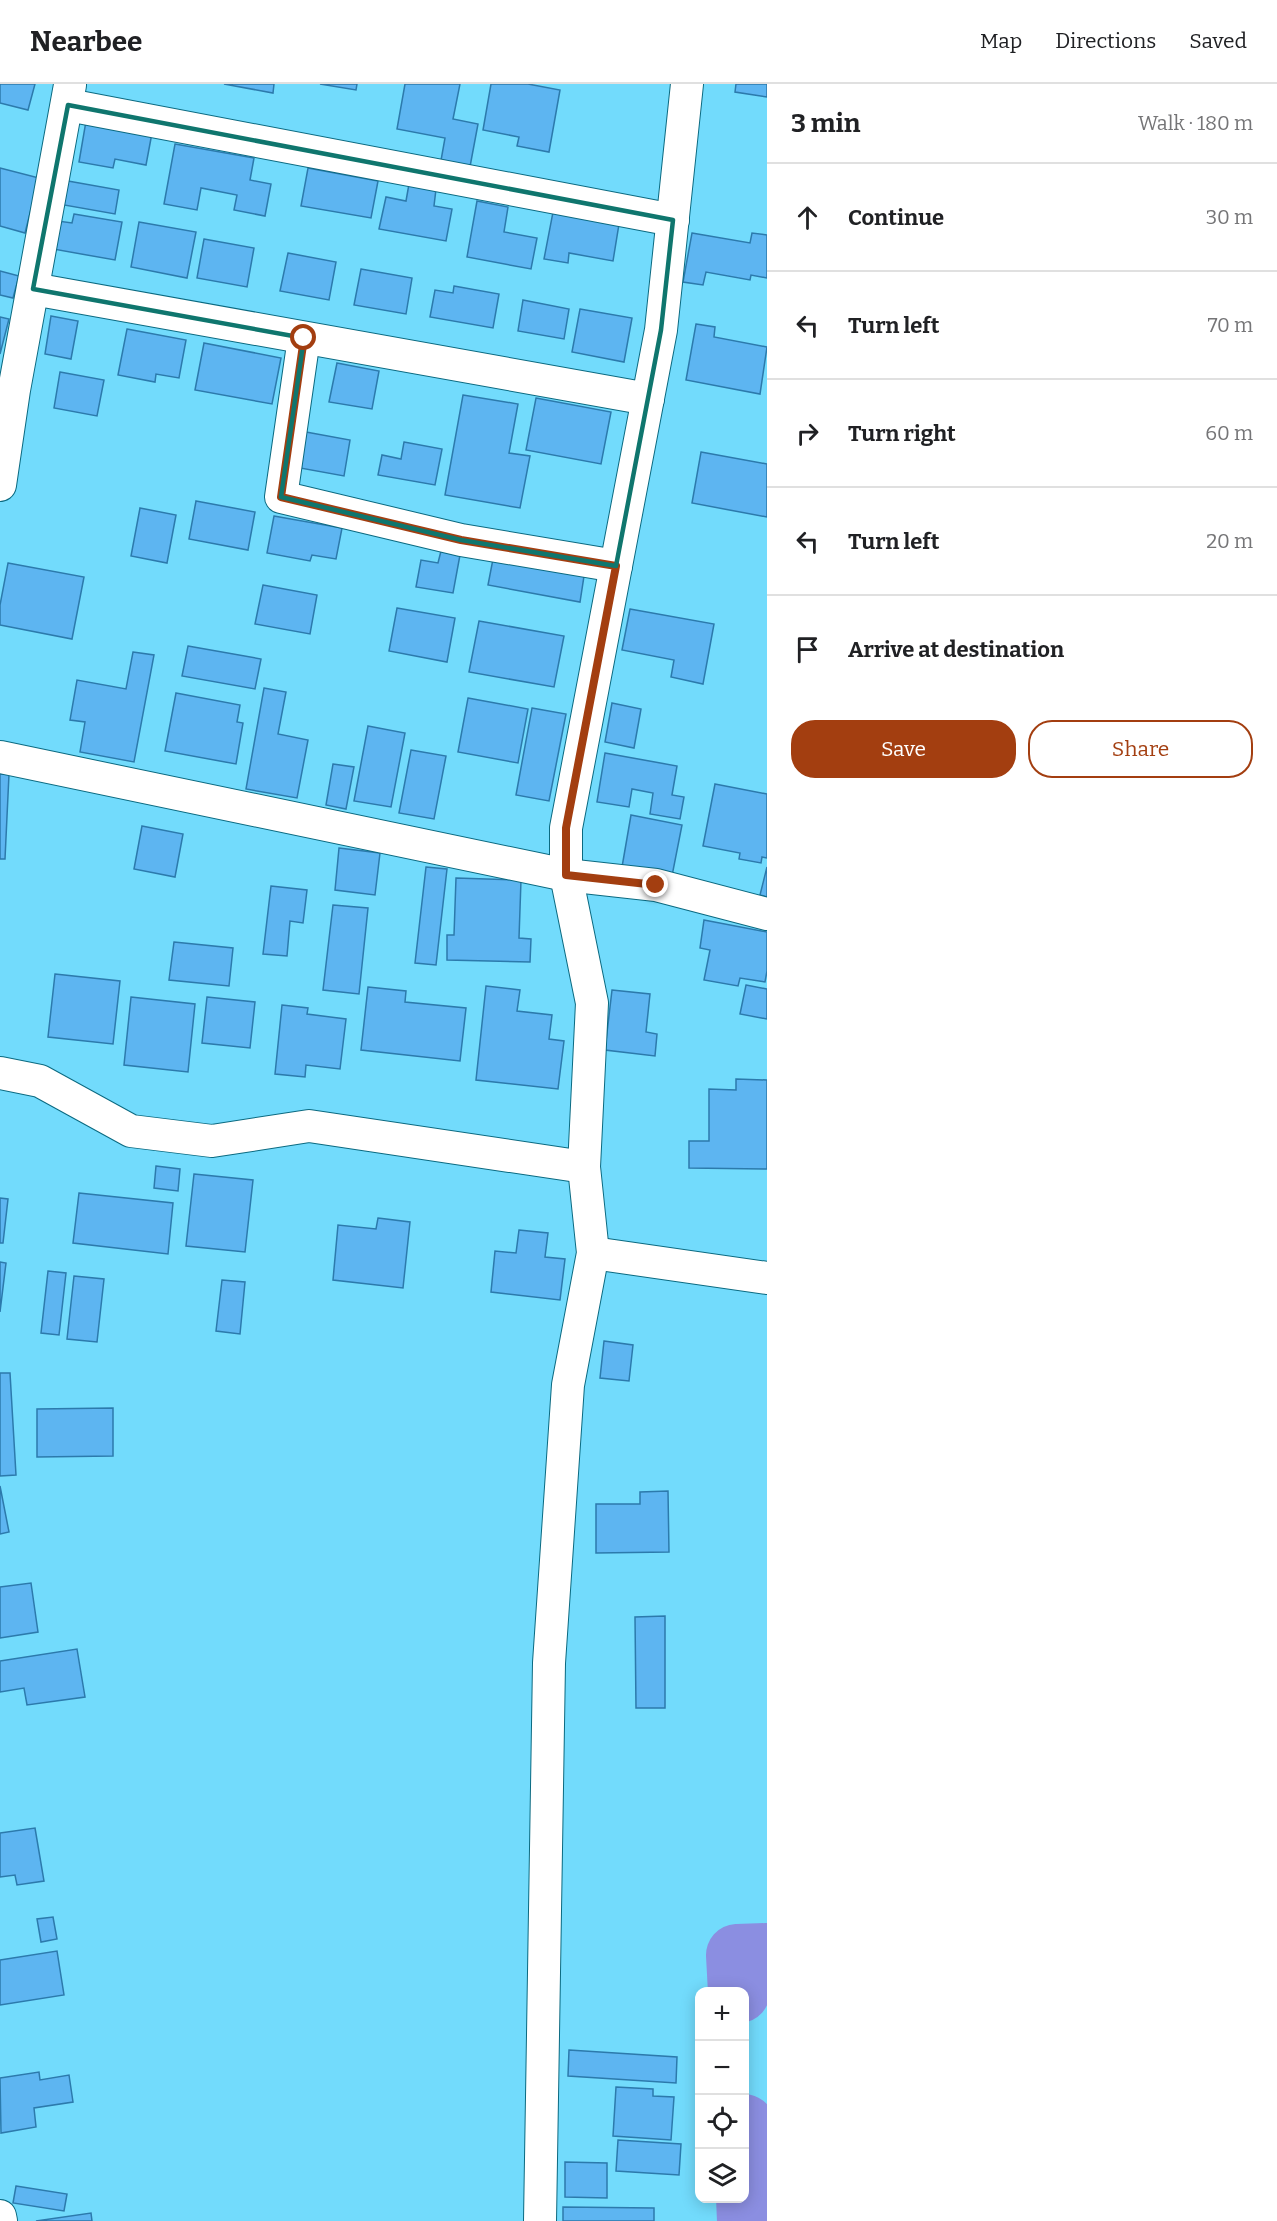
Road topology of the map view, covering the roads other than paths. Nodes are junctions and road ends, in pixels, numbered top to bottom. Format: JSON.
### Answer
{"nodes":[{"id":1,"x":687,"y":84,"type":"edge"},
{"id":2,"x":69,"y":94,"type":"edge"},
{"id":3,"x":673,"y":220,"type":"junction"},
{"id":4,"x":33,"y":289,"type":"junction"},
{"id":5,"x":304,"y":338,"type":"junction"},
{"id":6,"x":648,"y":399,"type":"junction"},
{"id":7,"x":0,"y":485,"type":"edge"},
{"id":8,"x":616,"y":566,"type":"junction"},
{"id":9,"x":0,"y":757,"type":"edge"},
{"id":10,"x":566,"y":875,"type":"junction"},
{"id":11,"x":767,"y":914,"type":"edge"},
{"id":12,"x":0,"y":1073,"type":"edge"},
{"id":13,"x":584,"y":1167,"type":"junction"},
{"id":14,"x":593,"y":1253,"type":"junction"},
{"id":15,"x":767,"y":1278,"type":"edge"},
{"id":16,"x":0,"y":2216,"type":"edge"},
{"id":17,"x":1,"y":2221,"type":"edge"},
{"id":18,"x":540,"y":2221,"type":"edge"}],
"edges":[{"from":1,"to":3,"type":"street"},
{"from":2,"to":3,"type":"street"},
{"from":2,"to":4,"type":"street"},
{"from":3,"to":6,"type":"street"},
{"from":4,"to":5,"type":"street"},
{"from":4,"to":7,"type":"street"},
{"from":5,"to":6,"type":"street"},
{"from":5,"to":8,"type":"street"},
{"from":6,"to":8,"type":"street"},
{"from":8,"to":10,"type":"street"},
{"from":9,"to":10,"type":"street"},
{"from":10,"to":11,"type":"street"},
{"from":10,"to":13,"type":"street"},
{"from":12,"to":13,"type":"street"},
{"from":13,"to":14,"type":"street"},
{"from":14,"to":15,"type":"street"},
{"from":14,"to":18,"type":"street"},
{"from":16,"to":17,"type":"street"}]}
